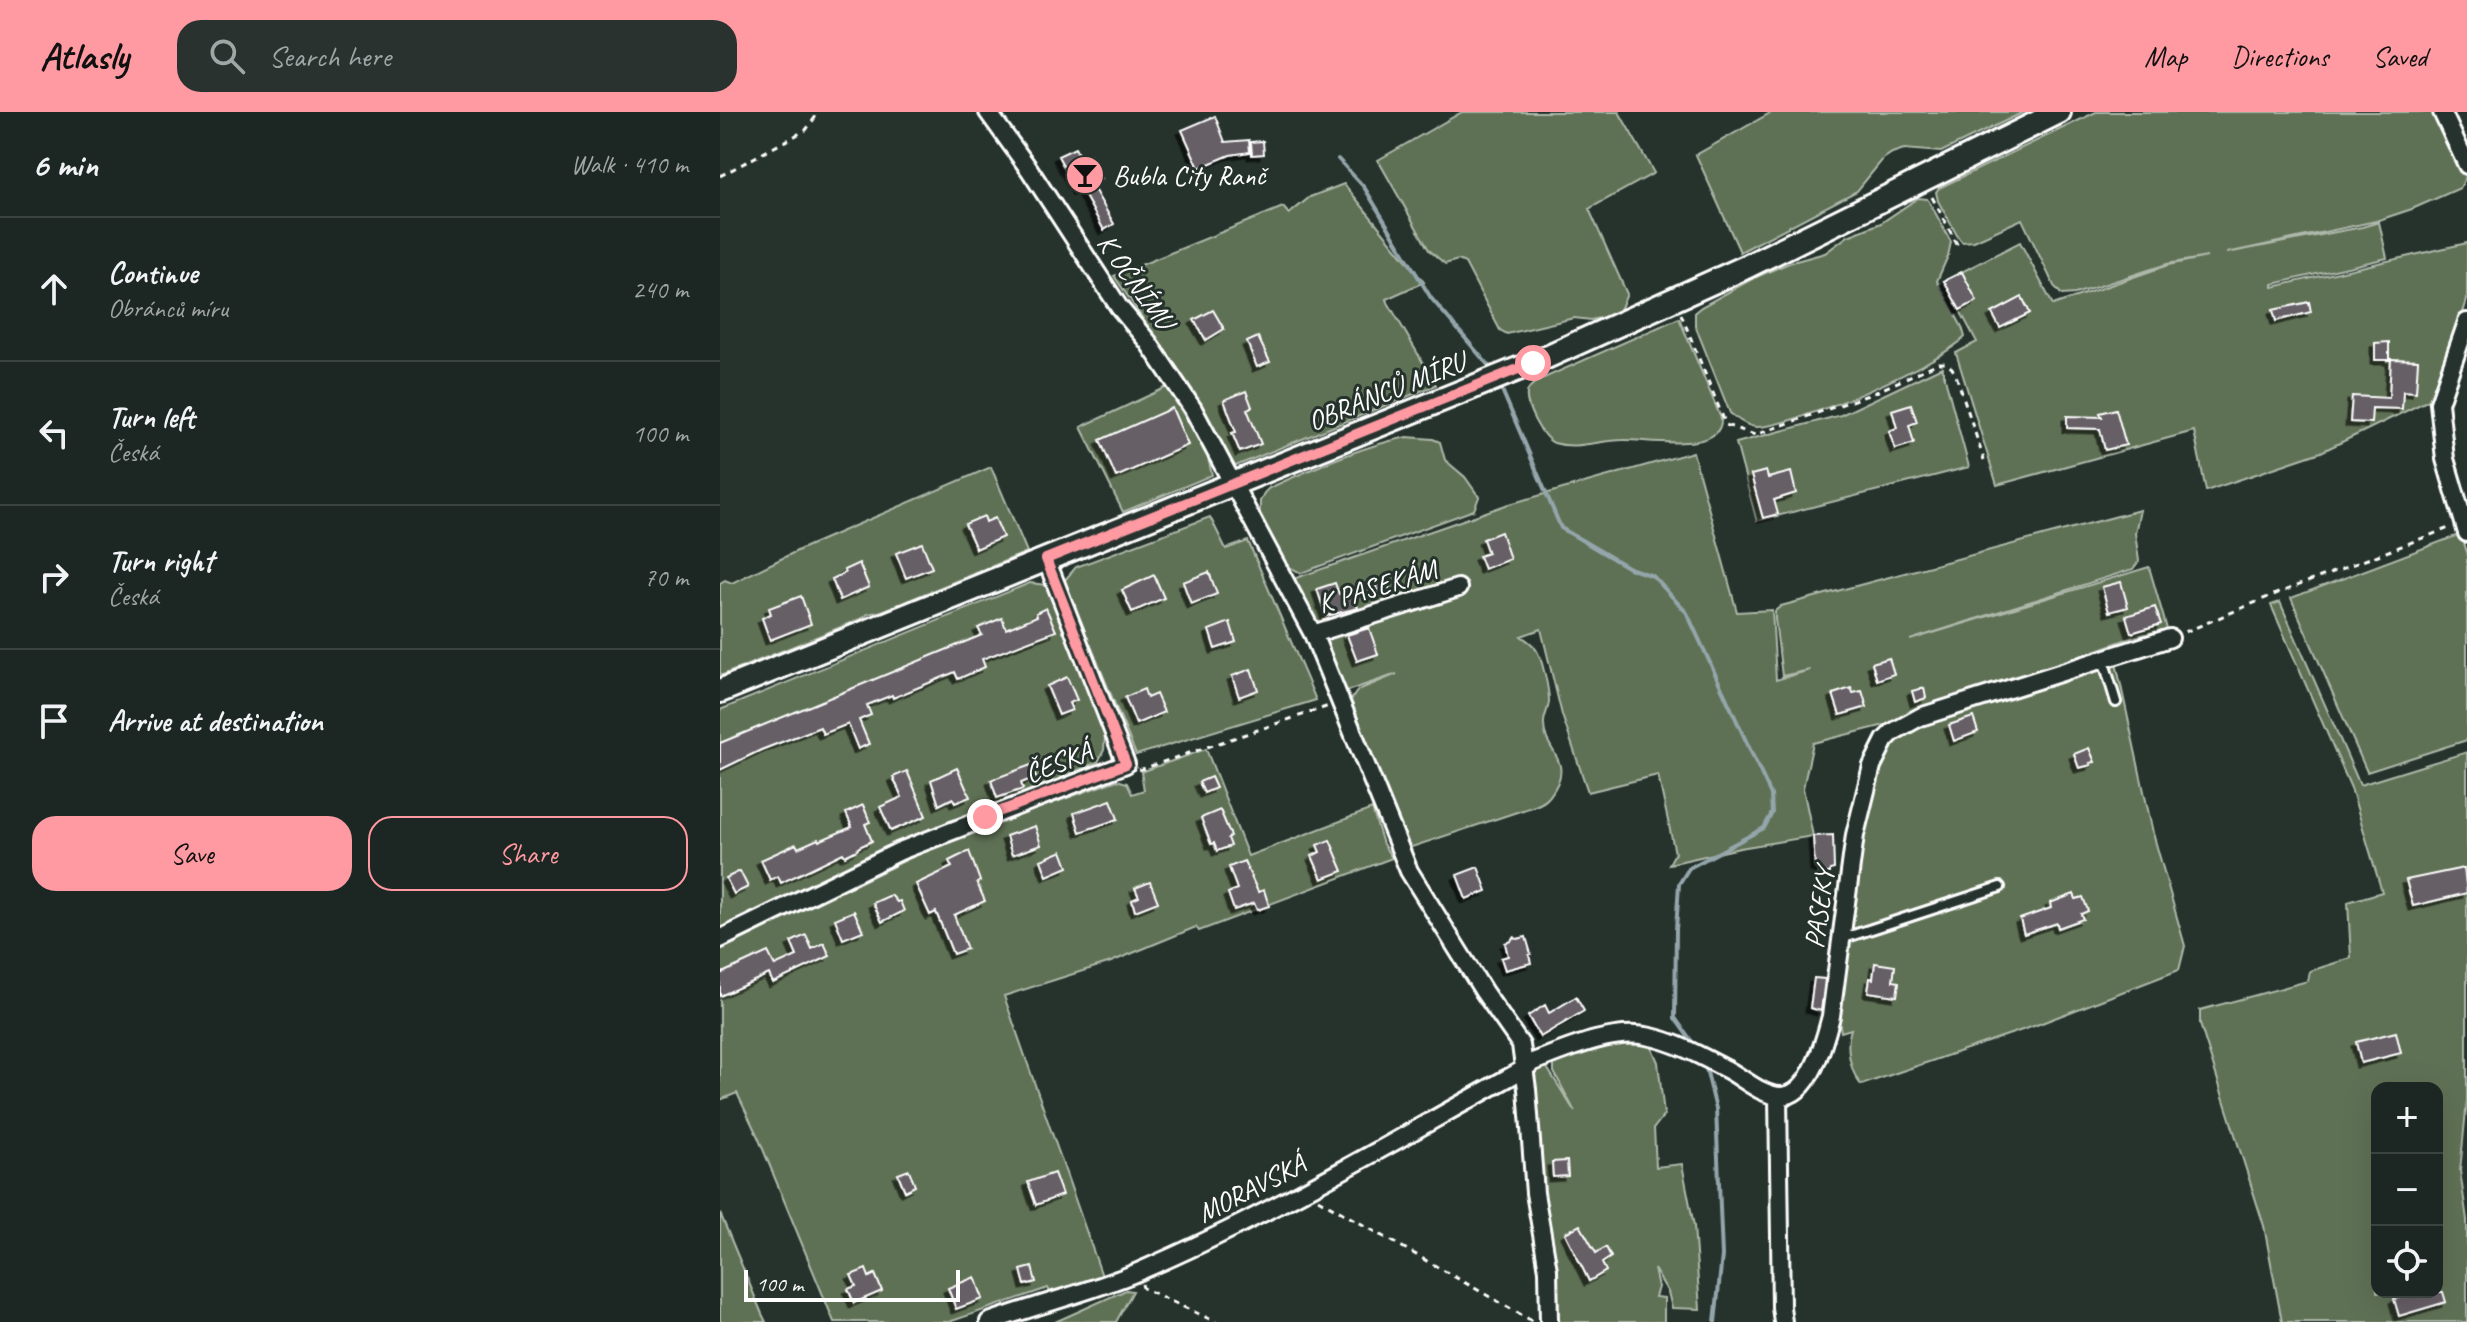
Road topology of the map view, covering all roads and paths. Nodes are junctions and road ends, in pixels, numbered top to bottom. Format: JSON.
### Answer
{"nodes":[{"id":1,"x":819,"y":112,"type":"edge"},
{"id":2,"x":988,"y":112,"type":"edge"},
{"id":3,"x":2059,"y":112,"type":"edge"},
{"id":4,"x":2442,"y":112,"type":"edge"},
{"id":5,"x":2467,"y":165,"type":"edge"},
{"id":6,"x":720,"y":176,"type":"edge"},
{"id":7,"x":1923,"y":179,"type":"junction"},
{"id":8,"x":1960,"y":250,"type":"dead end"},
{"id":9,"x":1675,"y":300,"type":"junction"},
{"id":10,"x":2467,"y":322,"type":"edge"},
{"id":11,"x":1984,"y":460,"type":"dead end"},
{"id":12,"x":1235,"y":485,"type":"junction"},
{"id":13,"x":2465,"y":528,"type":"edge"},
{"id":14,"x":1046,"y":559,"type":"junction"},
{"id":15,"x":1458,"y":588,"type":"dead end"},
{"id":16,"x":1313,"y":634,"type":"junction"},
{"id":17,"x":2170,"y":638,"type":"joint"},
{"id":18,"x":2103,"y":659,"type":"junction"},
{"id":19,"x":720,"y":691,"type":"edge"},
{"id":20,"x":1340,"y":702,"type":"junction"},
{"id":21,"x":2116,"y":702,"type":"dead end"},
{"id":22,"x":1126,"y":764,"type":"junction"},
{"id":23,"x":2000,"y":887,"type":"dead end"},
{"id":24,"x":720,"y":939,"type":"edge"},
{"id":25,"x":1840,"y":940,"type":"junction"},
{"id":26,"x":1524,"y":1069,"type":"junction"},
{"id":27,"x":1778,"y":1096,"type":"junction"},
{"id":28,"x":1305,"y":1191,"type":"junction"},
{"id":29,"x":1137,"y":1272,"type":"junction"},
{"id":30,"x":989,"y":1322,"type":"edge"},
{"id":31,"x":1216,"y":1322,"type":"edge"},
{"id":32,"x":1534,"y":1322,"type":"edge"},
{"id":33,"x":1549,"y":1322,"type":"edge"},
{"id":34,"x":1783,"y":1322,"type":"edge"}],
"edges":[{"from":1,"to":6,"type":"path"},
{"from":2,"to":12,"type":"street","name":"K OČNÍMU"},
{"from":3,"to":7,"type":"main road","name":"OBRÁNCŮ MÍRU"},
{"from":4,"to":5,"type":"street"},
{"from":7,"to":8,"type":"path"},
{"from":7,"to":9,"type":"main road","name":"OBRÁNCŮ MÍRU"},
{"from":9,"to":11,"type":"path"},
{"from":9,"to":12,"type":"main road","name":"OBRÁNCŮ MÍRU"},
{"from":10,"to":13,"type":"street"},
{"from":12,"to":14,"type":"main road","name":"OBRÁNCŮ MÍRU"},
{"from":12,"to":16,"type":"street","name":"K PASEKÁM"},
{"from":13,"to":17,"type":"path"},
{"from":14,"to":19,"type":"main road","name":"OBRÁNCŮ MÍRU"},
{"from":14,"to":22,"type":"street","name":"ČESKÁ"},
{"from":15,"to":16,"type":"street","name":"K PASEKÁM"},
{"from":16,"to":20,"type":"street","name":"K PASEKÁM"},
{"from":17,"to":18,"type":"street","name":"PASEKY"},
{"from":18,"to":21,"type":"lane"},
{"from":18,"to":25,"type":"street","name":"PASEKY"},
{"from":20,"to":22,"type":"path"},
{"from":20,"to":26,"type":"street"},
{"from":22,"to":24,"type":"street","name":"ČESKÁ"},
{"from":23,"to":25,"type":"lane"},
{"from":25,"to":27,"type":"street","name":"PASEKY"},
{"from":26,"to":27,"type":"street"},
{"from":26,"to":28,"type":"street","name":"MORAVSKÁ"},
{"from":26,"to":33,"type":"street"},
{"from":27,"to":34,"type":"street"},
{"from":28,"to":29,"type":"street","name":"MORAVSKÁ"},
{"from":28,"to":32,"type":"path"},
{"from":29,"to":30,"type":"street","name":"MORAVSKÁ"},
{"from":29,"to":31,"type":"path"}]}
